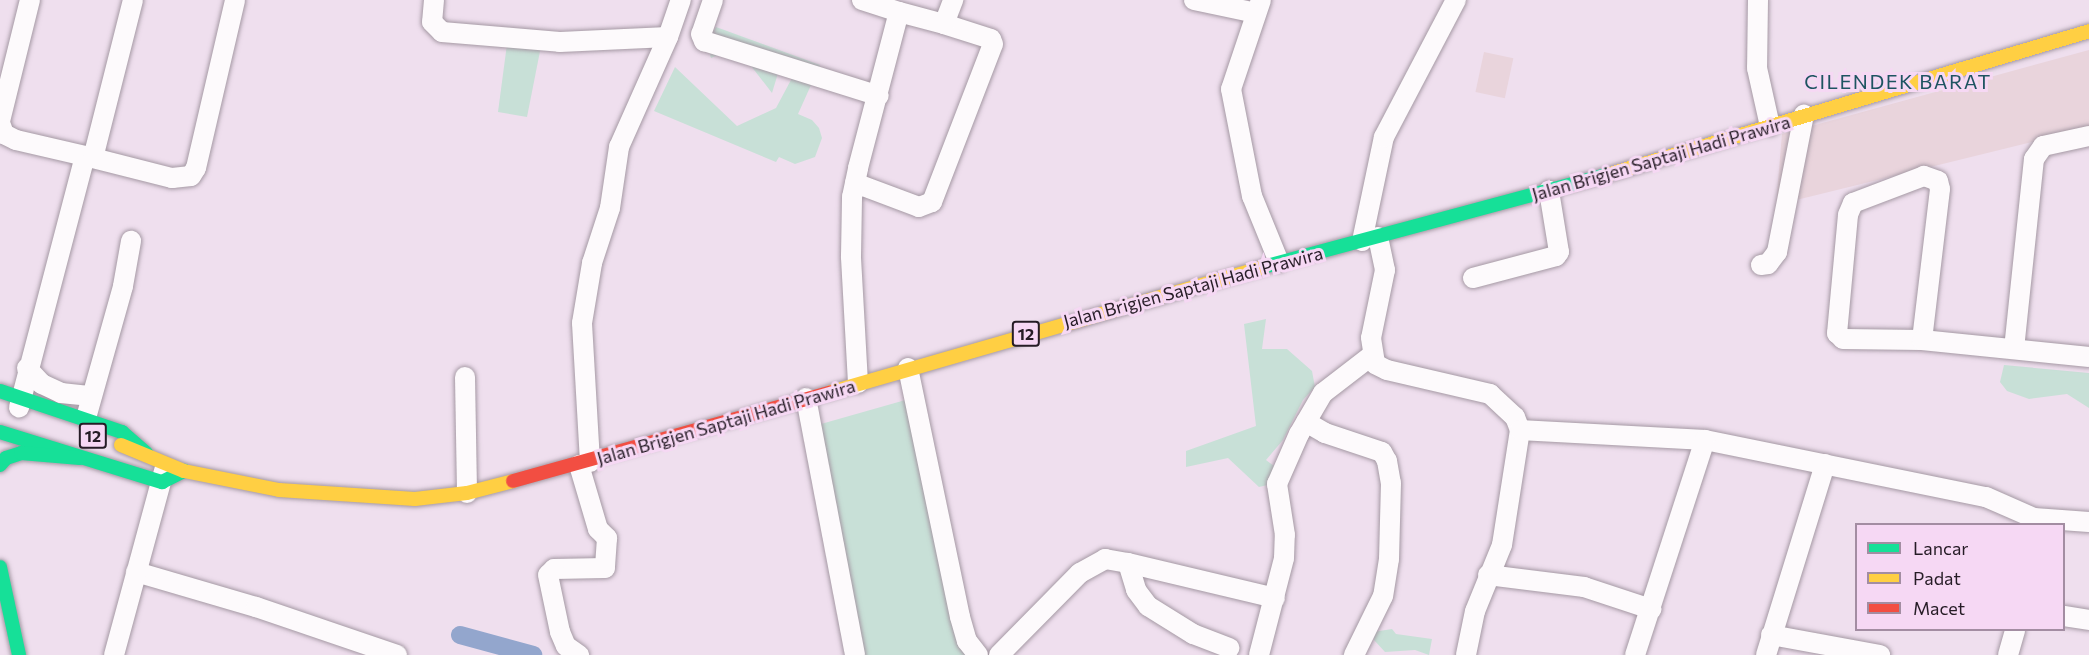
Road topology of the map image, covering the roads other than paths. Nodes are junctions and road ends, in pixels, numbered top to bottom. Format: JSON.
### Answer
{"nodes":[{"id":1,"x":30,"y":0,"type":"edge"},
{"id":2,"x":133,"y":0,"type":"edge"},
{"id":3,"x":434,"y":0,"type":"edge"},
{"id":4,"x":681,"y":0,"type":"edge"},
{"id":5,"x":713,"y":0,"type":"edge"},
{"id":6,"x":953,"y":0,"type":"edge"},
{"id":7,"x":1194,"y":0,"type":"edge"},
{"id":8,"x":1456,"y":0,"type":"edge"},
{"id":9,"x":1758,"y":0,"type":"edge"},
{"id":10,"x":231,"y":1,"type":"edge"},
{"id":11,"x":867,"y":1,"type":"edge"},
{"id":12,"x":1258,"y":7,"type":"edge"},
{"id":13,"x":899,"y":12,"type":"junction"},
{"id":14,"x":944,"y":24,"type":"junction"},
{"id":15,"x":2089,"y":31,"type":"edge"},
{"id":16,"x":669,"y":38,"type":"junction"},
{"id":17,"x":879,"y":96,"type":"junction"},
{"id":18,"x":1803,"y":116,"type":"junction"},
{"id":19,"x":0,"y":122,"type":"edge"},
{"id":20,"x":1770,"y":126,"type":"junction"},
{"id":21,"x":2089,"y":136,"type":"edge"},
{"id":22,"x":89,"y":157,"type":"junction"},
{"id":23,"x":855,"y":183,"type":"junction"},
{"id":24,"x":1549,"y":191,"type":"junction"},
{"id":25,"x":1370,"y":239,"type":"junction"},
{"id":26,"x":131,"y":241,"type":"dead end"},
{"id":27,"x":1279,"y":262,"type":"junction"},
{"id":28,"x":1761,"y":265,"type":"dead end"},
{"id":29,"x":1473,"y":278,"type":"dead end"},
{"id":30,"x":1922,"y":340,"type":"junction"},
{"id":31,"x":2014,"y":349,"type":"junction"},
{"id":32,"x":1371,"y":356,"type":"junction"},
{"id":33,"x":2089,"y":357,"type":"edge"},
{"id":34,"x":27,"y":368,"type":"junction"},
{"id":35,"x":908,"y":368,"type":"junction"},
{"id":36,"x":465,"y":377,"type":"dead end"},
{"id":37,"x":858,"y":383,"type":"junction"},
{"id":38,"x":0,"y":391,"type":"edge"},
{"id":39,"x":89,"y":396,"type":"junction"},
{"id":40,"x":806,"y":398,"type":"junction"},
{"id":41,"x":12,"y":406,"type":"edge"},
{"id":42,"x":86,"y":418,"type":"junction"},
{"id":43,"x":1306,"y":422,"type":"junction"},
{"id":44,"x":1520,"y":430,"type":"junction"},
{"id":45,"x":0,"y":432,"type":"edge"},
{"id":46,"x":1705,"y":440,"type":"junction"},
{"id":47,"x":146,"y":453,"type":"junction"},
{"id":48,"x":80,"y":458,"type":"junction"},
{"id":49,"x":166,"y":462,"type":"junction"},
{"id":50,"x":584,"y":463,"type":"junction"},
{"id":51,"x":1825,"y":464,"type":"junction"},
{"id":52,"x":0,"y":465,"type":"edge"},
{"id":53,"x":184,"y":471,"type":"junction"},
{"id":54,"x":162,"y":482,"type":"junction"},
{"id":55,"x":467,"y":493,"type":"junction"},
{"id":56,"x":2034,"y":521,"type":"edge"},
{"id":57,"x":2089,"y":522,"type":"edge"},
{"id":58,"x":1128,"y":563,"type":"junction"},
{"id":59,"x":0,"y":567,"type":"edge"},
{"id":60,"x":136,"y":572,"type":"junction"},
{"id":61,"x":1488,"y":575,"type":"junction"},
{"id":62,"x":1275,"y":598,"type":"junction"},
{"id":63,"x":1651,"y":609,"type":"junction"},
{"id":64,"x":2065,"y":616,"type":"edge"},
{"id":65,"x":2089,"y":620,"type":"edge"},
{"id":66,"x":2014,"y":631,"type":"edge"},
{"id":67,"x":1771,"y":635,"type":"junction"},
{"id":68,"x":1229,"y":648,"type":"dead end"},
{"id":69,"x":1007,"y":653,"type":"edge"},
{"id":70,"x":19,"y":655,"type":"edge"},
{"id":71,"x":114,"y":655,"type":"edge"},
{"id":72,"x":397,"y":655,"type":"edge"},
{"id":73,"x":579,"y":655,"type":"edge"},
{"id":74,"x":855,"y":655,"type":"edge"},
{"id":75,"x":978,"y":655,"type":"edge"},
{"id":76,"x":1259,"y":655,"type":"edge"},
{"id":77,"x":1354,"y":655,"type":"edge"},
{"id":78,"x":1466,"y":655,"type":"edge"},
{"id":79,"x":1635,"y":655,"type":"edge"},
{"id":80,"x":1766,"y":655,"type":"edge"},
{"id":81,"x":1880,"y":655,"type":"edge"},
{"id":82,"x":2008,"y":655,"type":"edge"}],
"edges":[{"from":1,"to":19,"type":"street"},
{"from":2,"to":22,"type":"street"},
{"from":3,"to":16,"type":"street"},
{"from":4,"to":16,"type":"street"},
{"from":5,"to":17,"type":"street"},
{"from":6,"to":14,"type":"street"},
{"from":7,"to":12,"type":"street"},
{"from":8,"to":25,"type":"street"},
{"from":9,"to":20,"type":"street"},
{"from":10,"to":22,"type":"street"},
{"from":11,"to":13,"type":"street"},
{"from":12,"to":27,"type":"street"},
{"from":13,"to":14,"type":"street"},
{"from":13,"to":17,"type":"street"},
{"from":14,"to":23,"type":"street"},
{"from":15,"to":18,"type":"main road","name":"Jalan Brigjen Saptaji Hadi Prawira","number":"12"},
{"from":16,"to":50,"type":"street"},
{"from":17,"to":23,"type":"street"},
{"from":18,"to":20,"type":"main road","name":"Jalan Brigjen Saptaji Hadi Prawira","number":"12"},
{"from":18,"to":28,"type":"street"},
{"from":19,"to":22,"type":"street"},
{"from":20,"to":24,"type":"main road","name":"Jalan Brigjen Saptaji Hadi Prawira","number":"12"},
{"from":21,"to":31,"type":"street"},
{"from":22,"to":34,"type":"street"},
{"from":23,"to":37,"type":"street"},
{"from":24,"to":25,"type":"main road","name":"Jalan Brigjen Saptaji Hadi Prawira","number":"12"},
{"from":24,"to":29,"type":"street"},
{"from":25,"to":27,"type":"main road","name":"Jalan Brigjen Saptaji Hadi Prawira","number":"12"},
{"from":25,"to":32,"type":"street"},
{"from":26,"to":39,"type":"street"},
{"from":27,"to":35,"type":"main road","name":"Jalan Brigjen Saptaji Hadi Prawira","number":"12"},
{"from":30,"to":30,"type":"street"},
{"from":30,"to":31,"type":"street"},
{"from":31,"to":33,"type":"street"},
{"from":32,"to":43,"type":"street"},
{"from":32,"to":44,"type":"street"},
{"from":34,"to":39,"type":"street"},
{"from":34,"to":41,"type":"street"},
{"from":35,"to":37,"type":"main road","name":"Jalan Brigjen Saptaji Hadi Prawira","number":"12"},
{"from":35,"to":75,"type":"street"},
{"from":36,"to":55,"type":"street"},
{"from":37,"to":40,"type":"main road","name":"Jalan Brigjen Saptaji Hadi Prawira","number":"12"},
{"from":38,"to":41,"type":"main road"},
{"from":39,"to":42,"type":"street"},
{"from":40,"to":50,"type":"main road","name":"Jalan Brigjen Saptaji Hadi Prawira","number":"12"},
{"from":40,"to":74,"type":"street"},
{"from":41,"to":42,"type":"main road"},
{"from":41,"to":47,"type":"main road","number":"12"},
{"from":42,"to":47,"type":"main road"},
{"from":43,"to":62,"type":"street"},
{"from":43,"to":77,"type":"street"},
{"from":44,"to":46,"type":"street"},
{"from":44,"to":61,"type":"street"},
{"from":45,"to":48,"type":"main road","number":"12"},
{"from":46,"to":51,"type":"street"},
{"from":46,"to":63,"type":"street"},
{"from":47,"to":49,"type":"main road","number":"12"},
{"from":48,"to":52,"type":"main road","number":"12"},
{"from":48,"to":54,"type":"main road","number":"12"},
{"from":49,"to":53,"type":"main road","number":"12"},
{"from":49,"to":54,"type":"street"},
{"from":50,"to":55,"type":"main road","name":"Jalan Brigjen Saptaji Hadi Prawira","number":"12"},
{"from":50,"to":73,"type":"street"},
{"from":51,"to":56,"type":"street"},
{"from":51,"to":67,"type":"street"},
{"from":53,"to":54,"type":"main road"},
{"from":53,"to":55,"type":"main road","name":"Jalan Brigjen Saptaji Hadi Prawira","number":"12"},
{"from":54,"to":60,"type":"street"},
{"from":56,"to":57,"type":"street"},
{"from":58,"to":62,"type":"street"},
{"from":58,"to":68,"type":"street"},
{"from":58,"to":69,"type":"street"},
{"from":59,"to":70,"type":"main road"},
{"from":60,"to":71,"type":"street"},
{"from":60,"to":72,"type":"street"},
{"from":61,"to":63,"type":"street"},
{"from":61,"to":78,"type":"street"},
{"from":62,"to":76,"type":"street"},
{"from":63,"to":79,"type":"street"},
{"from":64,"to":65,"type":"street"},
{"from":66,"to":82,"type":"street"},
{"from":67,"to":80,"type":"street"},
{"from":67,"to":81,"type":"street"}]}
